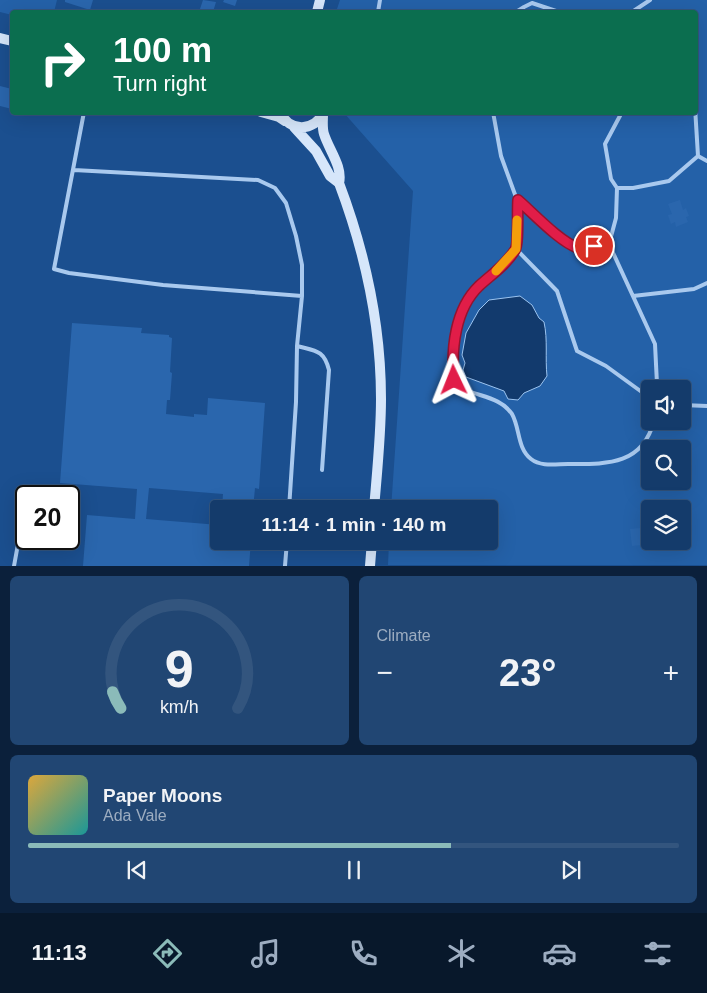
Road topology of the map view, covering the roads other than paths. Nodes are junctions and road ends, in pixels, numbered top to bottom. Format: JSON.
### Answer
{"nodes":[{"id":1,"x":650,"y":0,"type":"edge"},
{"id":2,"x":532,"y":2,"type":"edge"},
{"id":3,"x":519,"y":10,"type":"edge"},
{"id":4,"x":554,"y":10,"type":"edge"},
{"id":5,"x":635,"y":10,"type":"edge"},
{"id":6,"x":83,"y":115,"type":"edge"},
{"id":7,"x":271,"y":115,"type":"edge"},
{"id":8,"x":322,"y":115,"type":"edge"},
{"id":9,"x":323,"y":115,"type":"edge"},
{"id":10,"x":494,"y":115,"type":"edge"},
{"id":11,"x":620,"y":115,"type":"edge"},
{"id":12,"x":695,"y":115,"type":"edge"},
{"id":13,"x":286,"y":120,"type":"edge"},
{"id":14,"x":698,"y":156,"type":"junction"},
{"id":15,"x":707,"y":161,"type":"edge"},
{"id":16,"x":74,"y":170,"type":"junction"},
{"id":17,"x":339,"y":183,"type":"junction"},
{"id":18,"x":617,"y":188,"type":"junction"},
{"id":19,"x":518,"y":200,"type":"junction"},
{"id":20,"x":609,"y":244,"type":"junction"},
{"id":21,"x":516,"y":249,"type":"junction"},
{"id":22,"x":707,"y":283,"type":"edge"},
{"id":23,"x":302,"y":296,"type":"junction"},
{"id":24,"x":633,"y":296,"type":"junction"},
{"id":25,"x":297,"y":346,"type":"junction"},
{"id":26,"x":657,"y":380,"type":"edge"},
{"id":27,"x":641,"y":391,"type":"edge"},
{"id":28,"x":691,"y":405,"type":"edge"},
{"id":29,"x":707,"y":406,"type":"edge"},
{"id":30,"x":651,"y":430,"type":"edge"},
{"id":31,"x":322,"y":470,"type":"dead end"},
{"id":32,"x":290,"y":500,"type":"edge"},
{"id":33,"x":375,"y":500,"type":"edge"},
{"id":34,"x":17,"y":550,"type":"edge"},
{"id":35,"x":286,"y":550,"type":"edge"},
{"id":36,"x":371,"y":550,"type":"edge"},
{"id":37,"x":14,"y":566,"type":"edge"},
{"id":38,"x":285,"y":566,"type":"edge"},
{"id":39,"x":370,"y":566,"type":"edge"}],
"edges":[{"from":1,"to":5,"type":"lane"},
{"from":2,"to":3,"type":"lane"},
{"from":2,"to":4,"type":"lane"},
{"from":6,"to":16,"type":"lane"},
{"from":7,"to":13,"type":"main road"},
{"from":8,"to":13,"type":"main road"},
{"from":9,"to":17,"type":"main road"},
{"from":10,"to":19,"type":"lane"},
{"from":11,"to":18,"type":"lane"},
{"from":12,"to":14,"type":"lane"},
{"from":13,"to":17,"type":"main road"},
{"from":14,"to":15,"type":"lane"},
{"from":14,"to":18,"type":"lane"},
{"from":16,"to":23,"type":"lane"},
{"from":16,"to":23,"type":"lane"},
{"from":17,"to":33,"type":"main road"},
{"from":18,"to":20,"type":"lane"},
{"from":19,"to":20,"type":"lane"},
{"from":19,"to":21,"type":"lane"},
{"from":20,"to":24,"type":"lane"},
{"from":21,"to":27,"type":"lane"},
{"from":21,"to":30,"type":"lane"},
{"from":22,"to":24,"type":"lane"},
{"from":23,"to":25,"type":"lane"},
{"from":24,"to":26,"type":"lane"},
{"from":25,"to":31,"type":"lane"},
{"from":25,"to":32,"type":"lane"},
{"from":28,"to":29,"type":"lane"},
{"from":34,"to":37,"type":"lane"},
{"from":35,"to":38,"type":"lane"},
{"from":36,"to":39,"type":"main road"}]}
